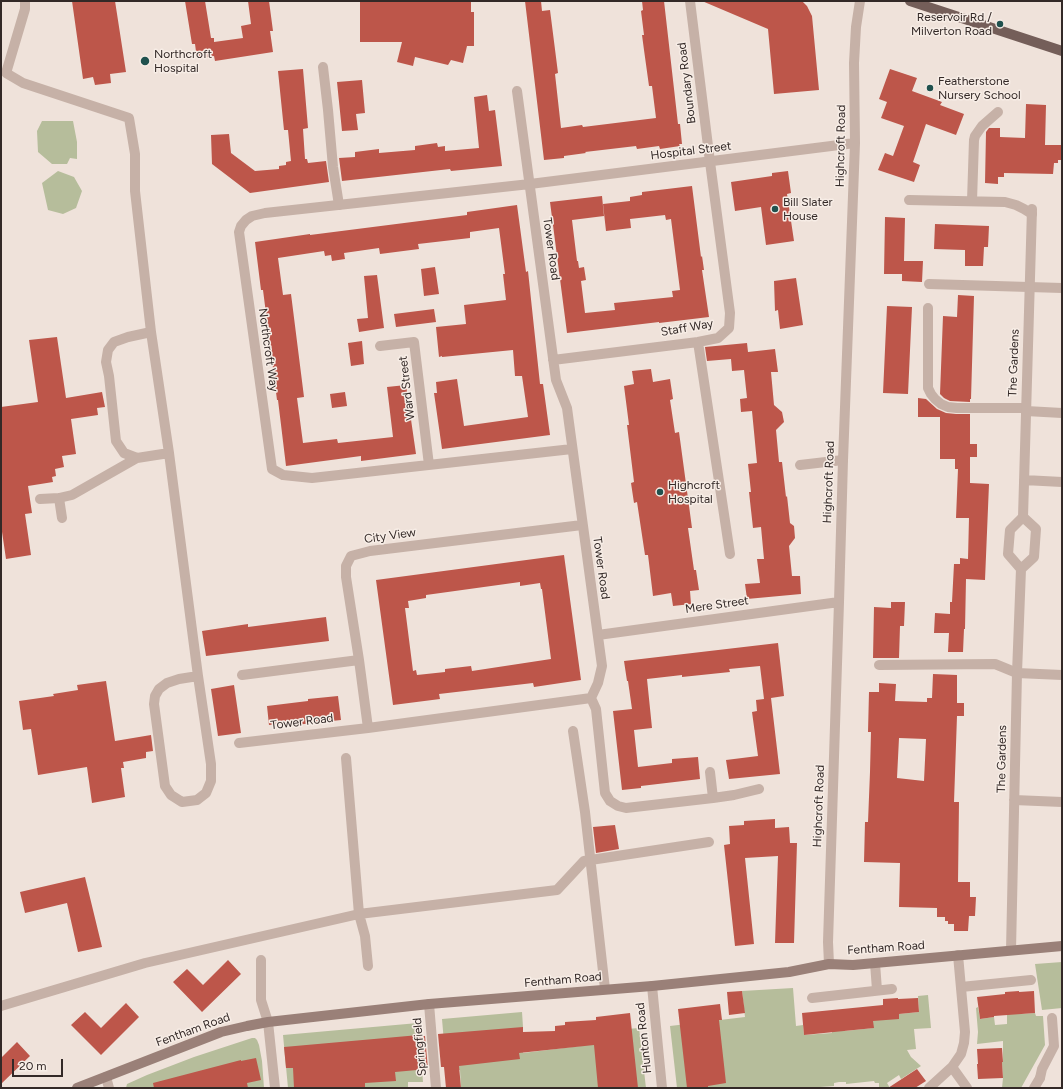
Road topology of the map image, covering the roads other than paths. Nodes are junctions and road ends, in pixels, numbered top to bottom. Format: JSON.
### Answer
{"nodes":[{"id":1,"x":25,"y":1,"type":"edge"},
{"id":2,"x":690,"y":1,"type":"edge"},
{"id":3,"x":860,"y":1,"type":"edge"},
{"id":4,"x":910,"y":1,"type":"edge"},
{"id":5,"x":1062,"y":50,"type":"edge"},
{"id":6,"x":322,"y":67,"type":"dead end"},
{"id":7,"x":4,"y":72,"type":"edge"},
{"id":8,"x":517,"y":91,"type":"dead end"},
{"id":9,"x":998,"y":112,"type":"dead end"},
{"id":10,"x":855,"y":143,"type":"junction"},
{"id":11,"x":710,"y":162,"type":"junction"},
{"id":12,"x":530,"y":184,"type":"junction"},
{"id":13,"x":909,"y":200,"type":"dead end"},
{"id":14,"x":972,"y":201,"type":"junction"},
{"id":15,"x":340,"y":206,"type":"junction"},
{"id":16,"x":929,"y":284,"type":"dead end"},
{"id":17,"x":1030,"y":288,"type":"junction"},
{"id":18,"x":1062,"y":288,"type":"edge"},
{"id":19,"x":928,"y":308,"type":"dead end"},
{"id":20,"x":151,"y":332,"type":"junction"},
{"id":21,"x":698,"y":342,"type":"junction"},
{"id":22,"x":380,"y":346,"type":"dead end"},
{"id":23,"x":553,"y":360,"type":"junction"},
{"id":24,"x":1026,"y":410,"type":"junction"},
{"id":25,"x":1062,"y":413,"type":"edge"},
{"id":26,"x":572,"y":449,"type":"junction"},
{"id":27,"x":169,"y":452,"type":"junction"},
{"id":28,"x":137,"y":458,"type":"junction"},
{"id":29,"x":842,"y":460,"type":"junction"},
{"id":30,"x":429,"y":465,"type":"junction"},
{"id":31,"x":800,"y":465,"type":"dead end"},
{"id":32,"x":1024,"y":480,"type":"junction"},
{"id":33,"x":1062,"y":482,"type":"edge"},
{"id":34,"x":59,"y":498,"type":"junction"},
{"id":35,"x":40,"y":499,"type":"dead end"},
{"id":36,"x":1023,"y":517,"type":"junction"},
{"id":37,"x":62,"y":518,"type":"dead end"},
{"id":38,"x":582,"y":525,"type":"junction"},
{"id":39,"x":730,"y":554,"type":"dead end"},
{"id":40,"x":1021,"y":569,"type":"junction"},
{"id":41,"x":839,"y":602,"type":"junction"},
{"id":42,"x":598,"y":635,"type":"junction"},
{"id":43,"x":359,"y":660,"type":"junction"},
{"id":44,"x":879,"y":665,"type":"dead end"},
{"id":45,"x":1016,"y":673,"type":"junction"},
{"id":46,"x":242,"y":675,"type":"dead end"},
{"id":47,"x":1062,"y":675,"type":"edge"},
{"id":48,"x":198,"y":676,"type":"junction"},
{"id":49,"x":591,"y":698,"type":"junction"},
{"id":50,"x":368,"y":728,"type":"junction"},
{"id":51,"x":573,"y":731,"type":"dead end"},
{"id":52,"x":239,"y":743,"type":"dead end"},
{"id":53,"x":346,"y":758,"type":"dead end"},
{"id":54,"x":710,"y":772,"type":"dead end"},
{"id":55,"x":759,"y":789,"type":"dead end"},
{"id":56,"x":713,"y":798,"type":"junction"},
{"id":57,"x":1014,"y":800,"type":"junction"},
{"id":58,"x":1062,"y":802,"type":"edge"},
{"id":59,"x":709,"y":842,"type":"dead end"},
{"id":60,"x":589,"y":860,"type":"junction"},
{"id":61,"x":359,"y":914,"type":"junction"},
{"id":62,"x":1062,"y":946,"type":"edge"},
{"id":63,"x":1011,"y":950,"type":"junction"},
{"id":64,"x":958,"y":955,"type":"junction"},
{"id":65,"x":261,"y":960,"type":"dead end"},
{"id":66,"x":875,"y":963,"type":"junction"},
{"id":67,"x":829,"y":964,"type":"junction"},
{"id":68,"x":368,"y":966,"type":"dead end"},
{"id":69,"x":1031,"y":980,"type":"dead end"},
{"id":70,"x":652,"y":986,"type":"junction"},
{"id":71,"x":961,"y":987,"type":"junction"},
{"id":72,"x":605,"y":989,"type":"junction"},
{"id":73,"x":892,"y":989,"type":"dead end"},
{"id":74,"x":877,"y":990,"type":"junction"},
{"id":75,"x":812,"y":998,"type":"dead end"},
{"id":76,"x":429,"y":1004,"type":"junction"},
{"id":77,"x":1,"y":1006,"type":"edge"},
{"id":78,"x":1052,"y":1018,"type":"dead end"},
{"id":79,"x":268,"y":1022,"type":"junction"},
{"id":80,"x":952,"y":1067,"type":"junction"},
{"id":81,"x":106,"y":1076,"type":"junction"},
{"id":82,"x":77,"y":1088,"type":"edge"},
{"id":83,"x":109,"y":1088,"type":"edge"},
{"id":84,"x":275,"y":1088,"type":"edge"},
{"id":85,"x":436,"y":1088,"type":"edge"},
{"id":86,"x":662,"y":1088,"type":"edge"},
{"id":87,"x":929,"y":1088,"type":"edge"},
{"id":88,"x":967,"y":1088,"type":"edge"},
{"id":89,"x":1034,"y":1088,"type":"edge"}],
"edges":[{"from":1,"to":7,"type":"street"},
{"from":2,"to":11,"type":"street","name":"Boundary Road"},
{"from":3,"to":10,"type":"street","name":"Highcroft Road"},
{"from":4,"to":5,"type":"main road"},
{"from":6,"to":15,"type":"street"},
{"from":7,"to":20,"type":"street"},
{"from":8,"to":12,"type":"street","name":"Tower Road"},
{"from":9,"to":14,"type":"street"},
{"from":10,"to":11,"type":"street","name":"Hospital Street"},
{"from":10,"to":29,"type":"street","name":"Highcroft Road"},
{"from":11,"to":12,"type":"street","name":"Hospital Street"},
{"from":11,"to":21,"type":"street","name":"Staff Way"},
{"from":12,"to":15,"type":"street","name":"Northcroft Way"},
{"from":12,"to":23,"type":"street","name":"Tower Road"},
{"from":13,"to":14,"type":"street"},
{"from":14,"to":17,"type":"street","name":"The Gardens"},
{"from":15,"to":30,"type":"street","name":"Northcroft Way"},
{"from":16,"to":17,"type":"street"},
{"from":17,"to":18,"type":"street"},
{"from":17,"to":24,"type":"street","name":"The Gardens"},
{"from":19,"to":24,"type":"street"},
{"from":20,"to":27,"type":"street"},
{"from":20,"to":28,"type":"street"},
{"from":21,"to":23,"type":"street","name":"Staff Way"},
{"from":21,"to":39,"type":"street"},
{"from":22,"to":30,"type":"street","name":"Ward Street"},
{"from":23,"to":26,"type":"street","name":"Tower Road"},
{"from":24,"to":25,"type":"street"},
{"from":24,"to":32,"type":"street","name":"The Gardens"},
{"from":26,"to":30,"type":"street","name":"Northcroft Way"},
{"from":26,"to":38,"type":"street","name":"Tower Road"},
{"from":27,"to":28,"type":"street"},
{"from":27,"to":48,"type":"street"},
{"from":28,"to":34,"type":"street"},
{"from":29,"to":31,"type":"street"},
{"from":29,"to":41,"type":"street","name":"Highcroft Road"},
{"from":32,"to":33,"type":"street"},
{"from":32,"to":36,"type":"street","name":"The Gardens"},
{"from":34,"to":35,"type":"street"},
{"from":34,"to":37,"type":"street"},
{"from":36,"to":40,"type":"street"},
{"from":36,"to":40,"type":"street"},
{"from":38,"to":42,"type":"street","name":"Tower Road"},
{"from":38,"to":43,"type":"street","name":"City View"},
{"from":40,"to":45,"type":"street","name":"The Gardens"},
{"from":41,"to":42,"type":"street","name":"Mere Street"},
{"from":41,"to":67,"type":"street","name":"Highcroft Road"},
{"from":42,"to":49,"type":"street","name":"Tower Road"},
{"from":43,"to":46,"type":"street"},
{"from":43,"to":50,"type":"street","name":"City View"},
{"from":44,"to":45,"type":"street"},
{"from":45,"to":47,"type":"street"},
{"from":45,"to":57,"type":"street","name":"The Gardens"},
{"from":48,"to":48,"type":"street"},
{"from":49,"to":50,"type":"street","name":"Tower Road"},
{"from":49,"to":56,"type":"street"},
{"from":50,"to":52,"type":"street","name":"Tower Road"},
{"from":51,"to":60,"type":"street"},
{"from":53,"to":61,"type":"street"},
{"from":54,"to":56,"type":"street"},
{"from":55,"to":56,"type":"street"},
{"from":57,"to":58,"type":"street"},
{"from":57,"to":63,"type":"street","name":"The Gardens"},
{"from":59,"to":60,"type":"street"},
{"from":60,"to":61,"type":"street"},
{"from":60,"to":72,"type":"street"},
{"from":61,"to":68,"type":"street"},
{"from":61,"to":77,"type":"street"},
{"from":62,"to":63,"type":"street","name":"Fentham Road"},
{"from":63,"to":64,"type":"street","name":"Fentham Road"},
{"from":64,"to":66,"type":"street","name":"Fentham Road"},
{"from":64,"to":71,"type":"street"},
{"from":65,"to":79,"type":"street"},
{"from":66,"to":67,"type":"street","name":"Fentham Road"},
{"from":66,"to":74,"type":"street"},
{"from":67,"to":70,"type":"street","name":"Fentham Road"},
{"from":69,"to":71,"type":"street"},
{"from":70,"to":72,"type":"street","name":"Fentham Road"},
{"from":70,"to":86,"type":"street","name":"Hunton Road"},
{"from":71,"to":80,"type":"street"},
{"from":72,"to":76,"type":"street","name":"Fentham Road"},
{"from":73,"to":74,"type":"street"},
{"from":74,"to":75,"type":"street"},
{"from":76,"to":79,"type":"street","name":"Fentham Road"},
{"from":76,"to":85,"type":"street","name":"Springfield"},
{"from":78,"to":89,"type":"street"},
{"from":79,"to":81,"type":"street","name":"Fentham Road"},
{"from":79,"to":84,"type":"street"},
{"from":80,"to":87,"type":"street"},
{"from":80,"to":88,"type":"street"},
{"from":81,"to":82,"type":"street","name":"Fentham Road"},
{"from":81,"to":83,"type":"street"}]}
